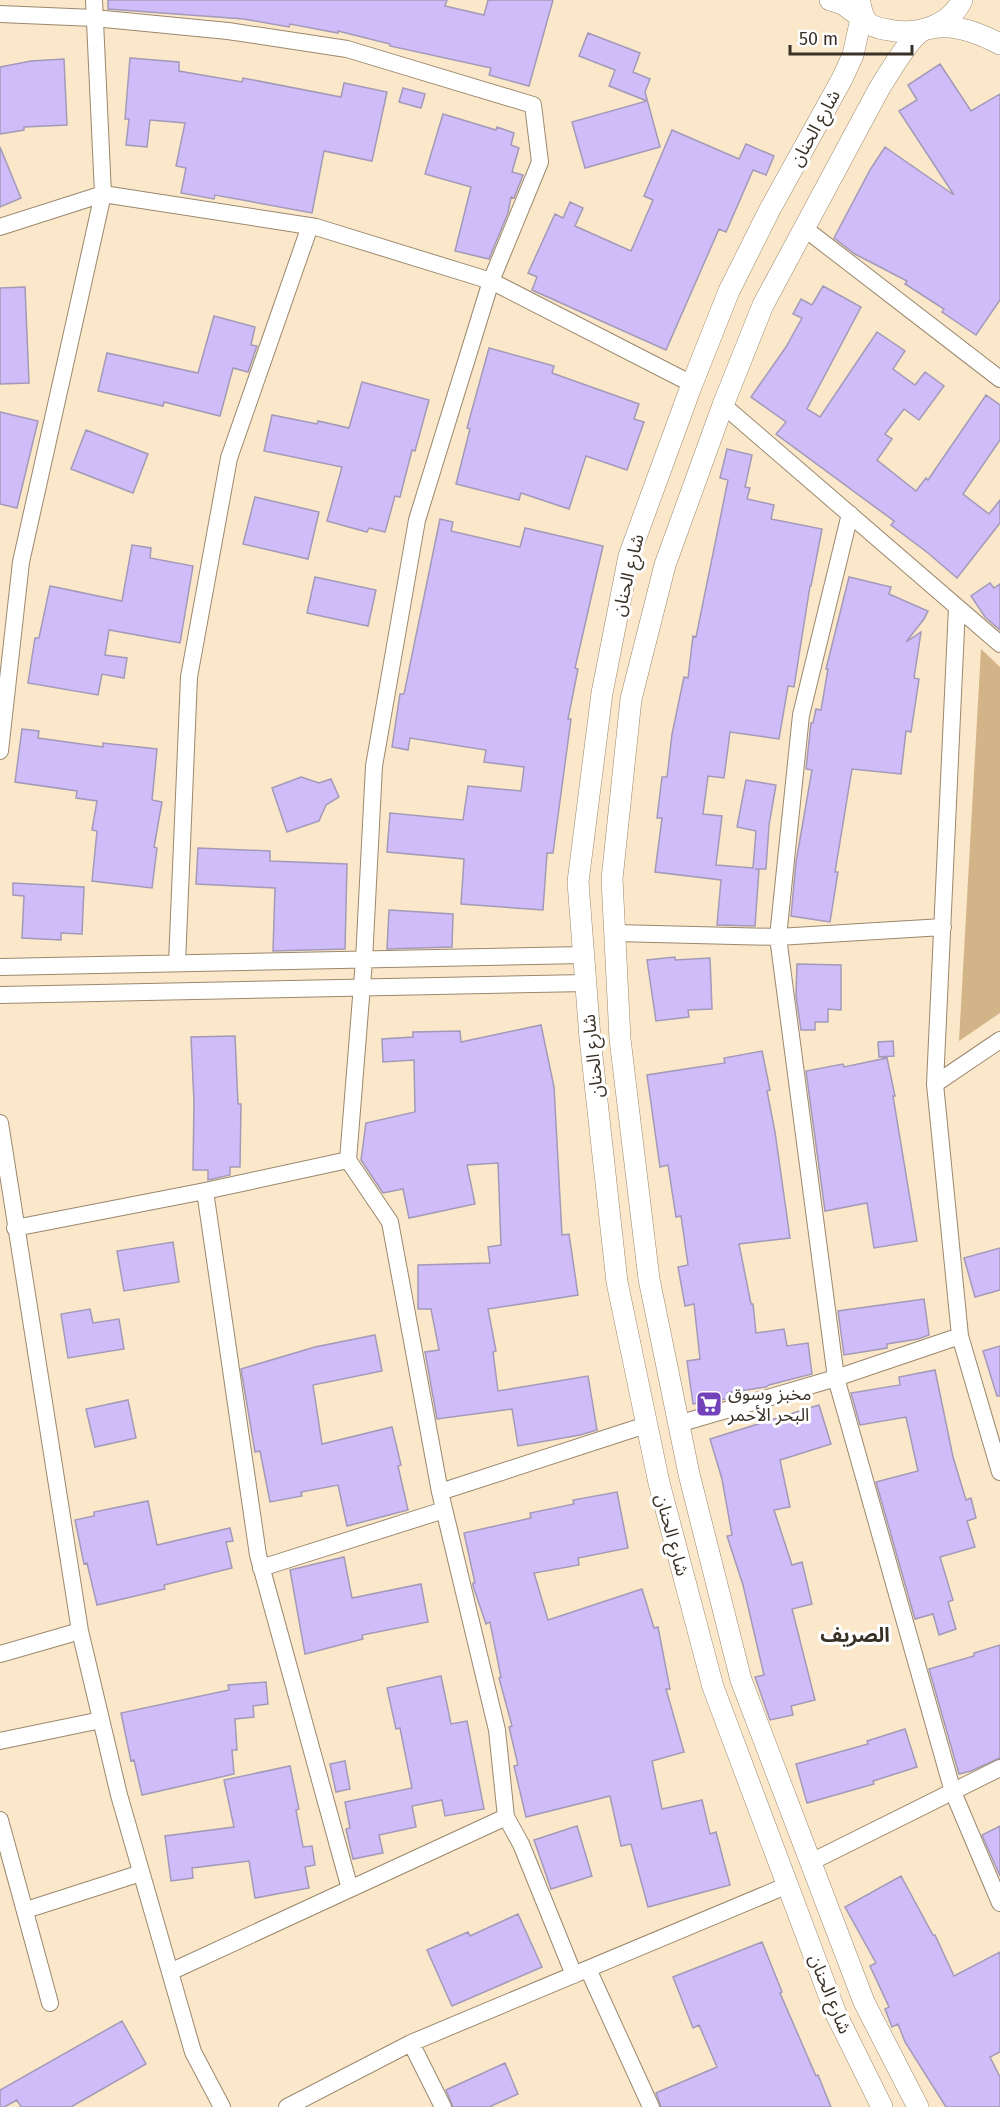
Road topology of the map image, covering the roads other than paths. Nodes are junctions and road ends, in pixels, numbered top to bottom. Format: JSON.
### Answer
{"nodes":[{"id":1,"x":94,"y":0,"type":"edge"},
{"id":2,"x":830,"y":0,"type":"edge"},
{"id":3,"x":962,"y":0,"type":"edge"},
{"id":4,"x":0,"y":14,"type":"edge"},
{"id":5,"x":863,"y":14,"type":"edge"},
{"id":6,"x":94,"y":18,"type":"junction"},
{"id":7,"x":922,"y":30,"type":"junction"},
{"id":8,"x":1000,"y":44,"type":"edge"},
{"id":9,"x":103,"y":194,"type":"junction"},
{"id":10,"x":310,"y":226,"type":"junction"},
{"id":11,"x":0,"y":227,"type":"edge"},
{"id":12,"x":804,"y":228,"type":"junction"},
{"id":13,"x":491,"y":281,"type":"junction"},
{"id":14,"x":1000,"y":379,"type":"edge"},
{"id":15,"x":692,"y":384,"type":"junction"},
{"id":16,"x":723,"y":405,"type":"junction"},
{"id":17,"x":850,"y":514,"type":"junction"},
{"id":18,"x":957,"y":607,"type":"junction"},
{"id":19,"x":1000,"y":644,"type":"edge"},
{"id":20,"x":0,"y":751,"type":"edge"},
{"id":21,"x":943,"y":927,"type":"junction"},
{"id":22,"x":615,"y":933,"type":"junction"},
{"id":23,"x":778,"y":937,"type":"junction"},
{"id":24,"x":584,"y":955,"type":"junction"},
{"id":25,"x":364,"y":960,"type":"junction"},
{"id":26,"x":177,"y":963,"type":"junction"},
{"id":27,"x":0,"y":967,"type":"edge"},
{"id":28,"x":586,"y":983,"type":"junction"},
{"id":29,"x":361,"y":988,"type":"junction"},
{"id":30,"x":0,"y":995,"type":"edge"},
{"id":31,"x":1000,"y":1040,"type":"edge"},
{"id":32,"x":935,"y":1084,"type":"junction"},
{"id":33,"x":0,"y":1123,"type":"edge"},
{"id":34,"x":348,"y":1160,"type":"junction"},
{"id":35,"x":205,"y":1191,"type":"junction"},
{"id":36,"x":15,"y":1228,"type":"junction"},
{"id":37,"x":960,"y":1336,"type":"junction"},
{"id":38,"x":836,"y":1378,"type":"junction"},
{"id":39,"x":678,"y":1424,"type":"junction"},
{"id":40,"x":646,"y":1425,"type":"junction"},
{"id":41,"x":1000,"y":1473,"type":"edge"},
{"id":42,"x":440,"y":1492,"type":"junction"},
{"id":43,"x":444,"y":1510,"type":"junction"},
{"id":44,"x":261,"y":1568,"type":"junction"},
{"id":45,"x":80,"y":1631,"type":"junction"},
{"id":46,"x":0,"y":1654,"type":"edge"},
{"id":47,"x":101,"y":1720,"type":"junction"},
{"id":48,"x":0,"y":1742,"type":"edge"},
{"id":49,"x":1000,"y":1768,"type":"edge"},
{"id":50,"x":953,"y":1792,"type":"junction"},
{"id":51,"x":506,"y":1817,"type":"junction"},
{"id":52,"x":0,"y":1820,"type":"edge"},
{"id":53,"x":811,"y":1862,"type":"junction"},
{"id":54,"x":141,"y":1873,"type":"junction"},
{"id":55,"x":788,"y":1886,"type":"junction"},
{"id":56,"x":351,"y":1888,"type":"junction"},
{"id":57,"x":1000,"y":1903,"type":"edge"},
{"id":58,"x":26,"y":1910,"type":"junction"},
{"id":59,"x":170,"y":1972,"type":"junction"},
{"id":60,"x":581,"y":1972,"type":"junction"},
{"id":61,"x":50,"y":2003,"type":"dead end"},
{"id":62,"x":411,"y":2043,"type":"junction"},
{"id":63,"x":222,"y":2107,"type":"edge"},
{"id":64,"x":287,"y":2107,"type":"edge"},
{"id":65,"x":443,"y":2107,"type":"edge"},
{"id":66,"x":651,"y":2107,"type":"edge"},
{"id":67,"x":882,"y":2107,"type":"edge"},
{"id":68,"x":918,"y":2107,"type":"edge"}],
"edges":[{"from":1,"to":6,"type":"street"},
{"from":2,"to":5,"type":"main road"},
{"from":3,"to":7,"type":"main road"},
{"from":4,"to":6,"type":"street"},
{"from":5,"to":7,"type":"main road"},
{"from":5,"to":15,"type":"main road","name":"شارع الحنان"},
{"from":6,"to":9,"type":"street"},
{"from":6,"to":13,"type":"street"},
{"from":7,"to":8,"type":"main road"},
{"from":7,"to":12,"type":"main road","name":"شارع الحنان"},
{"from":9,"to":10,"type":"street"},
{"from":9,"to":11,"type":"street"},
{"from":9,"to":20,"type":"street"},
{"from":10,"to":13,"type":"street"},
{"from":10,"to":26,"type":"street"},
{"from":12,"to":14,"type":"street"},
{"from":12,"to":16,"type":"main road","name":"شارع الحنان"},
{"from":13,"to":15,"type":"street"},
{"from":13,"to":25,"type":"street"},
{"from":15,"to":24,"type":"main road","name":"شارع الحنان"},
{"from":16,"to":17,"type":"street"},
{"from":16,"to":22,"type":"main road","name":"شارع الحنان"},
{"from":17,"to":18,"type":"street"},
{"from":17,"to":23,"type":"street"},
{"from":18,"to":19,"type":"street"},
{"from":18,"to":21,"type":"street"},
{"from":21,"to":23,"type":"street"},
{"from":21,"to":32,"type":"street"},
{"from":22,"to":23,"type":"street"},
{"from":22,"to":39,"type":"main road","name":"شارع الحنان"},
{"from":23,"to":38,"type":"street"},
{"from":24,"to":25,"type":"street"},
{"from":24,"to":28,"type":"main road","name":"شارع الحنان"},
{"from":25,"to":26,"type":"street"},
{"from":25,"to":29,"type":"street"},
{"from":26,"to":27,"type":"street"},
{"from":28,"to":29,"type":"street"},
{"from":28,"to":40,"type":"main road","name":"شارع الحنان"},
{"from":29,"to":30,"type":"street"},
{"from":29,"to":34,"type":"street"},
{"from":31,"to":32,"type":"street"},
{"from":32,"to":37,"type":"street"},
{"from":33,"to":36,"type":"street"},
{"from":34,"to":35,"type":"street"},
{"from":34,"to":42,"type":"street"},
{"from":35,"to":36,"type":"street"},
{"from":35,"to":44,"type":"street"},
{"from":36,"to":45,"type":"street"},
{"from":37,"to":38,"type":"street"},
{"from":37,"to":41,"type":"street"},
{"from":38,"to":39,"type":"street"},
{"from":38,"to":50,"type":"street"},
{"from":39,"to":53,"type":"main road","name":"شارع الحنان"},
{"from":40,"to":42,"type":"street"},
{"from":40,"to":55,"type":"main road","name":"شارع الحنان"},
{"from":42,"to":43,"type":"street"},
{"from":43,"to":44,"type":"street"},
{"from":43,"to":51,"type":"street"},
{"from":44,"to":56,"type":"street"},
{"from":45,"to":46,"type":"street"},
{"from":45,"to":47,"type":"street"},
{"from":47,"to":48,"type":"street"},
{"from":47,"to":54,"type":"street"},
{"from":49,"to":50,"type":"street"},
{"from":50,"to":53,"type":"street"},
{"from":50,"to":57,"type":"street"},
{"from":51,"to":56,"type":"street"},
{"from":51,"to":60,"type":"street"},
{"from":52,"to":58,"type":"street"},
{"from":53,"to":68,"type":"main road","name":"شارع الحنان"},
{"from":54,"to":58,"type":"street"},
{"from":54,"to":59,"type":"street"},
{"from":55,"to":60,"type":"street"},
{"from":55,"to":67,"type":"main road","name":"شارع الحنان"},
{"from":56,"to":59,"type":"street"},
{"from":58,"to":61,"type":"street"},
{"from":59,"to":63,"type":"street"},
{"from":60,"to":62,"type":"street"},
{"from":60,"to":66,"type":"street"},
{"from":62,"to":64,"type":"street"},
{"from":62,"to":65,"type":"street"}]}
